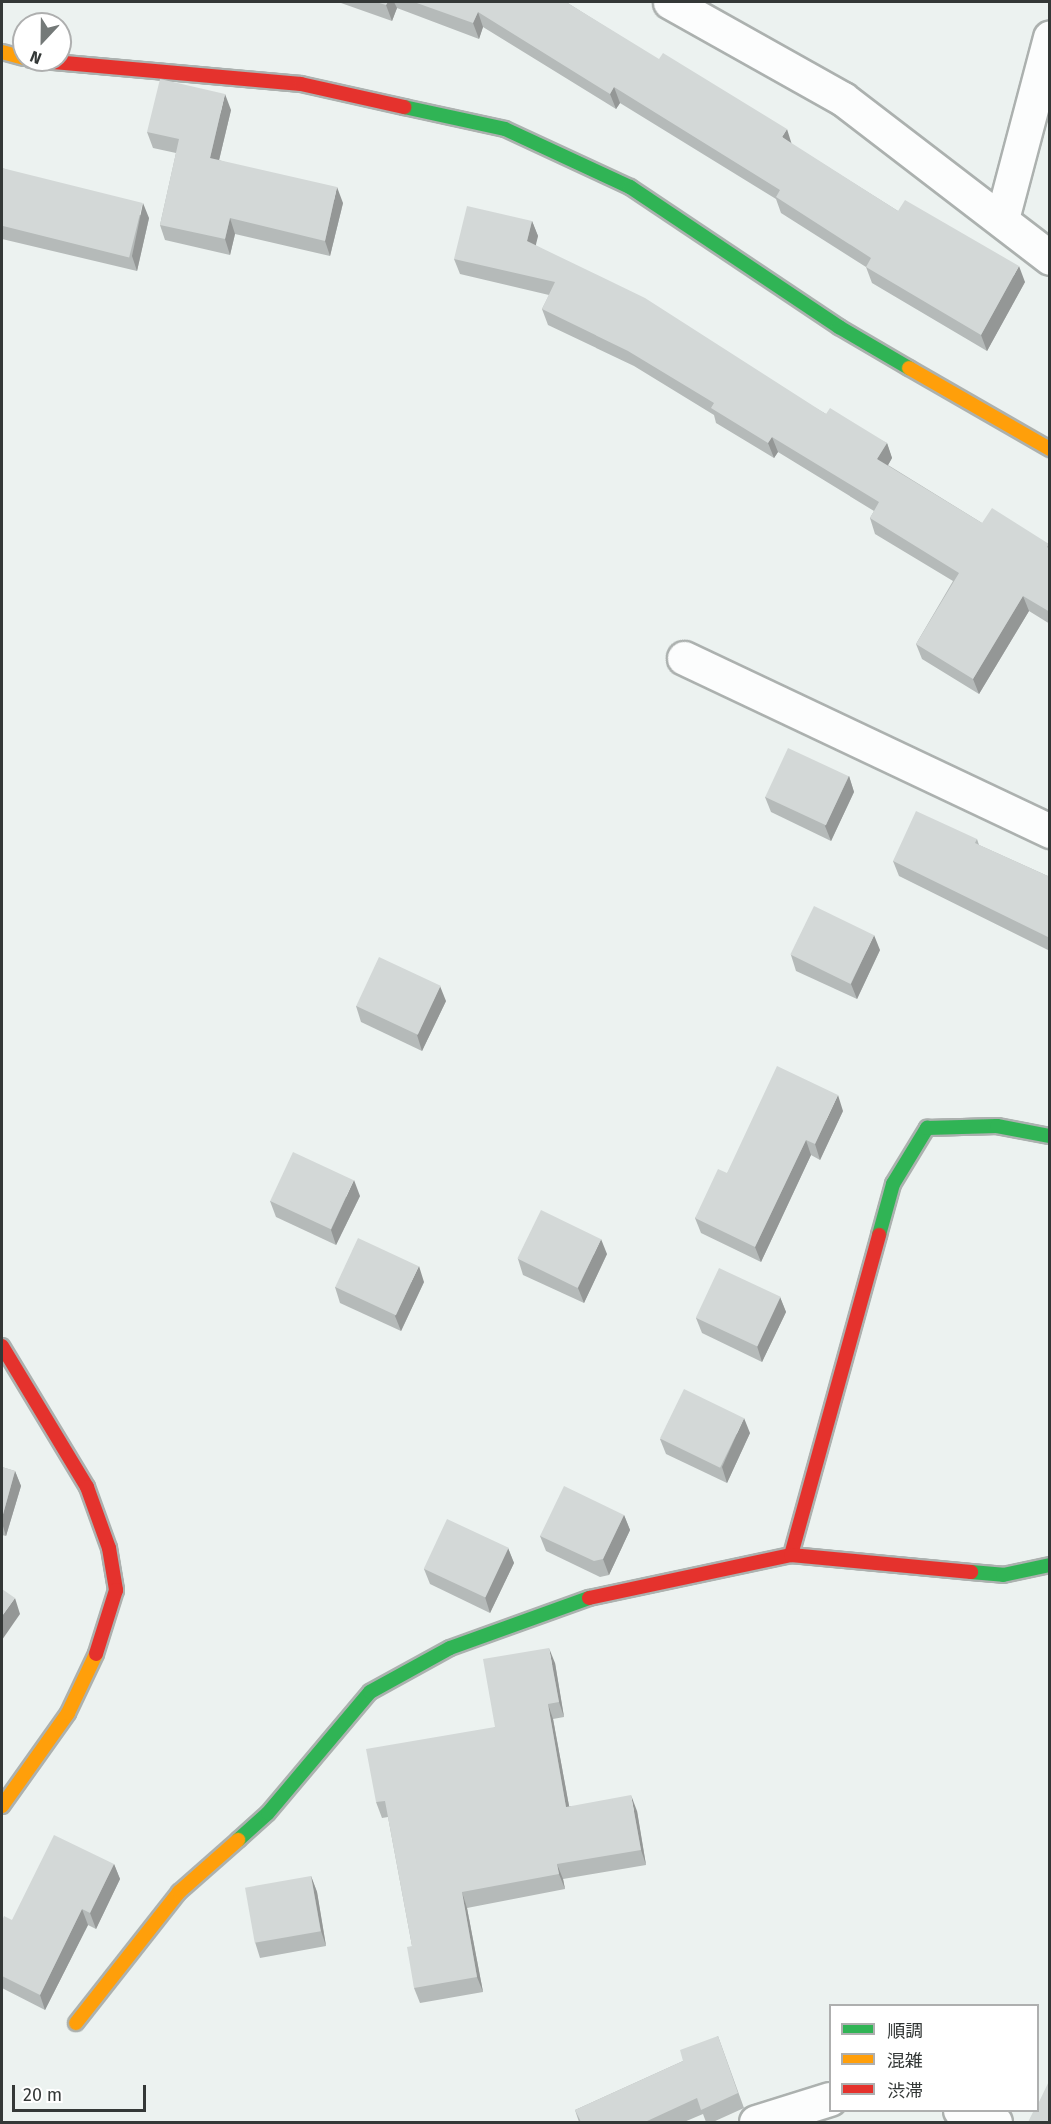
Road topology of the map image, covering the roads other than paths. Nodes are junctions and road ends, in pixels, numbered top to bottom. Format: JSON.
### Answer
{"nodes":[{"id":1,"x":670,"y":2,"type":"edge"},
{"id":2,"x":1050,"y":37,"type":"edge"},
{"id":3,"x":72,"y":64,"type":"edge"},
{"id":4,"x":1002,"y":219,"type":"junction"},
{"id":5,"x":1050,"y":258,"type":"edge"},
{"id":6,"x":1050,"y":449,"type":"edge"},
{"id":7,"x":684,"y":658,"type":"dead end"},
{"id":8,"x":1050,"y":831,"type":"edge"},
{"id":9,"x":1050,"y":1136,"type":"edge"},
{"id":10,"x":2,"y":1347,"type":"edge"},
{"id":11,"x":791,"y":1555,"type":"junction"},
{"id":12,"x":1050,"y":1565,"type":"edge"},
{"id":13,"x":2,"y":1806,"type":"edge"},
{"id":14,"x":76,"y":2023,"type":"dead end"},
{"id":15,"x":829,"y":2100,"type":"edge"},
{"id":16,"x":966,"y":2112,"type":"edge"},
{"id":17,"x":756,"y":2122,"type":"edge"},
{"id":18,"x":995,"y":2122,"type":"edge"}],
"edges":[{"from":1,"to":4,"type":"street"},
{"from":2,"to":4,"type":"street"},
{"from":3,"to":6,"type":"street"},
{"from":4,"to":5,"type":"street"},
{"from":7,"to":8,"type":"street"},
{"from":9,"to":11,"type":"street"},
{"from":10,"to":13,"type":"street"},
{"from":11,"to":12,"type":"street"},
{"from":11,"to":14,"type":"street"},
{"from":15,"to":17,"type":"street"},
{"from":16,"to":18,"type":"street"}]}
